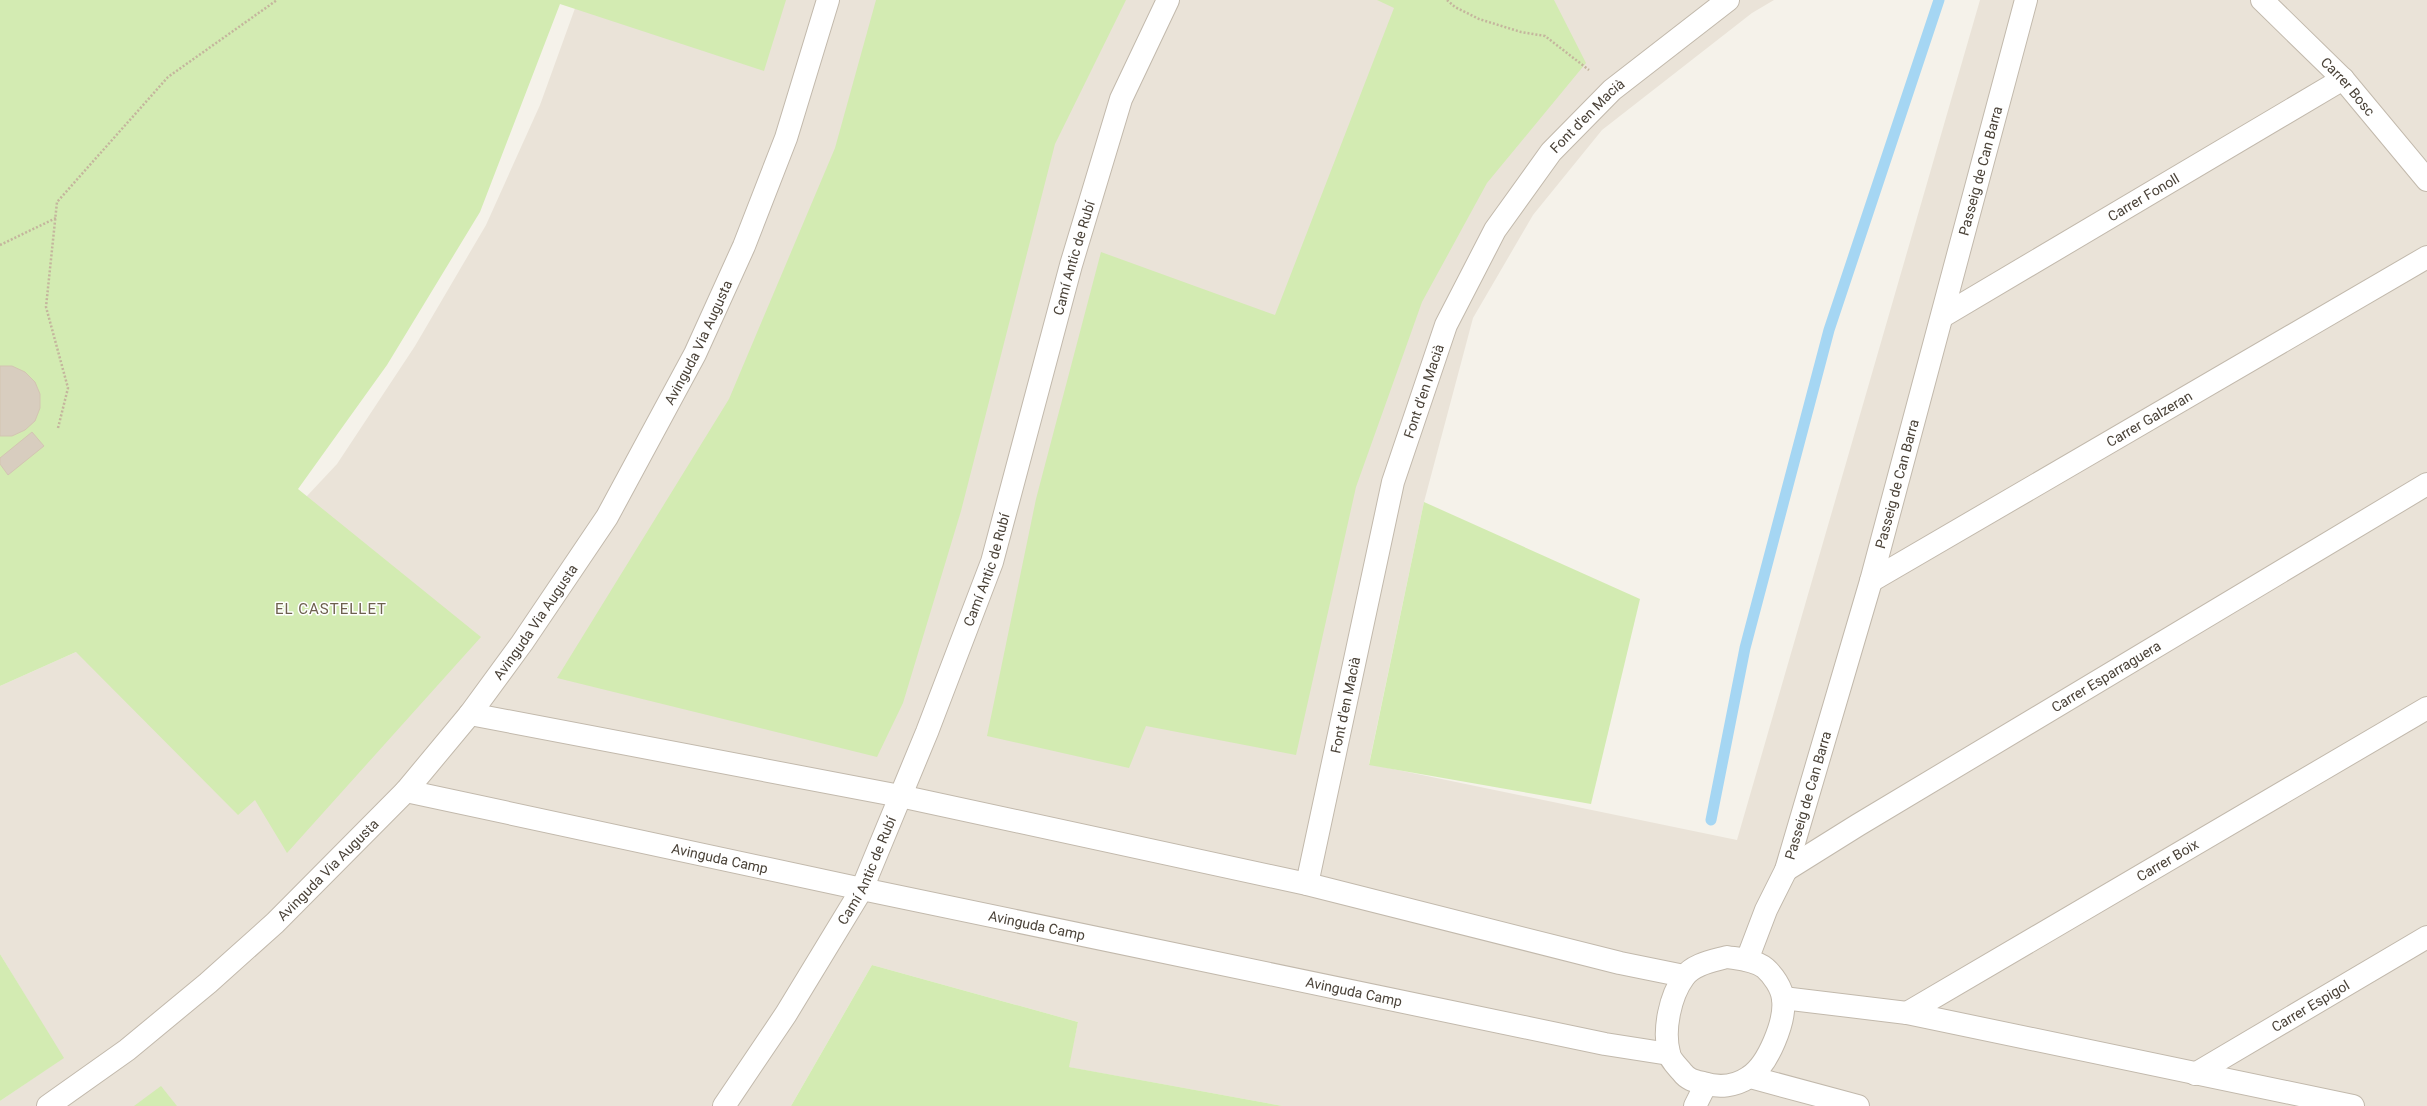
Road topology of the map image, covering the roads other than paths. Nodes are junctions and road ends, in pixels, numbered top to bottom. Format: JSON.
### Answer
{"nodes":[{"id":1,"x":828,"y":0,"type":"edge"},
{"id":2,"x":1168,"y":0,"type":"edge"},
{"id":3,"x":1728,"y":0,"type":"edge"},
{"id":4,"x":2026,"y":0,"type":"edge"},
{"id":5,"x":2262,"y":0,"type":"edge"},
{"id":6,"x":2343,"y":79,"type":"junction"},
{"id":7,"x":2427,"y":180,"type":"edge"},
{"id":8,"x":2427,"y":257,"type":"edge"},
{"id":9,"x":1943,"y":316,"type":"junction"},
{"id":10,"x":2427,"y":484,"type":"edge"},
{"id":11,"x":1871,"y":581,"type":"junction"},
{"id":12,"x":2427,"y":708,"type":"edge"},
{"id":13,"x":470,"y":714,"type":"junction"},
{"id":14,"x":406,"y":791,"type":"junction"},
{"id":15,"x":900,"y":796,"type":"junction"},
{"id":16,"x":1786,"y":870,"type":"junction"},
{"id":17,"x":1307,"y":884,"type":"junction"},
{"id":18,"x":862,"y":889,"type":"junction"},
{"id":19,"x":2427,"y":937,"type":"edge"},
{"id":20,"x":1747,"y":960,"type":"junction"},
{"id":21,"x":1684,"y":976,"type":"junction"},
{"id":22,"x":1783,"y":998,"type":"junction"},
{"id":23,"x":1907,"y":1013,"type":"junction"},
{"id":24,"x":1669,"y":1054,"type":"junction"},
{"id":25,"x":2195,"y":1074,"type":"junction"},
{"id":26,"x":1750,"y":1077,"type":"junction"},
{"id":27,"x":1706,"y":1084,"type":"junction"},
{"id":28,"x":48,"y":1106,"type":"edge"},
{"id":29,"x":724,"y":1106,"type":"edge"},
{"id":30,"x":1695,"y":1106,"type":"edge"},
{"id":31,"x":1858,"y":1106,"type":"edge"},
{"id":32,"x":2353,"y":1106,"type":"edge"}],
"edges":[{"from":1,"to":13,"type":"street","name":"Avinguda Via Augusta"},
{"from":2,"to":15,"type":"street","name":"Camí Antic de Rubí"},
{"from":3,"to":17,"type":"street","name":"Font d'en Macià"},
{"from":4,"to":9,"type":"street","name":"Passeig de Can Barra"},
{"from":5,"to":6,"type":"street","name":"Carrer Bosc"},
{"from":6,"to":7,"type":"street","name":"Carrer Bosc"},
{"from":6,"to":9,"type":"street","name":"Carrer Fonoll"},
{"from":8,"to":11,"type":"street","name":"Carrer Galzeran"},
{"from":9,"to":11,"type":"street","name":"Passeig de Can Barra"},
{"from":10,"to":16,"type":"street","name":"Carrer Esparraguera"},
{"from":11,"to":16,"type":"street","name":"Passeig de Can Barra"},
{"from":12,"to":23,"type":"street","name":"Carrer Boix"},
{"from":13,"to":14,"type":"street","name":"Avinguda Via Augusta"},
{"from":13,"to":15,"type":"street"},
{"from":14,"to":18,"type":"street","name":"Avinguda Camp"},
{"from":14,"to":28,"type":"street","name":"Avinguda Via Augusta"},
{"from":15,"to":17,"type":"street"},
{"from":15,"to":18,"type":"street","name":"Camí Antic de Rubí"},
{"from":16,"to":20,"type":"street","name":"Passeig de Can Barra"},
{"from":17,"to":21,"type":"street"},
{"from":18,"to":24,"type":"street","name":"Avinguda Camp"},
{"from":18,"to":29,"type":"street","name":"Camí Antic de Rubí"},
{"from":19,"to":25,"type":"street","name":"Carrer Espigol"},
{"from":20,"to":21,"type":"street"},
{"from":20,"to":22,"type":"street"},
{"from":21,"to":24,"type":"street"},
{"from":22,"to":23,"type":"street"},
{"from":22,"to":26,"type":"street"},
{"from":23,"to":25,"type":"street"},
{"from":24,"to":27,"type":"street"},
{"from":25,"to":32,"type":"street"},
{"from":26,"to":27,"type":"street"},
{"from":26,"to":31,"type":"street"},
{"from":27,"to":30,"type":"street"}]}
